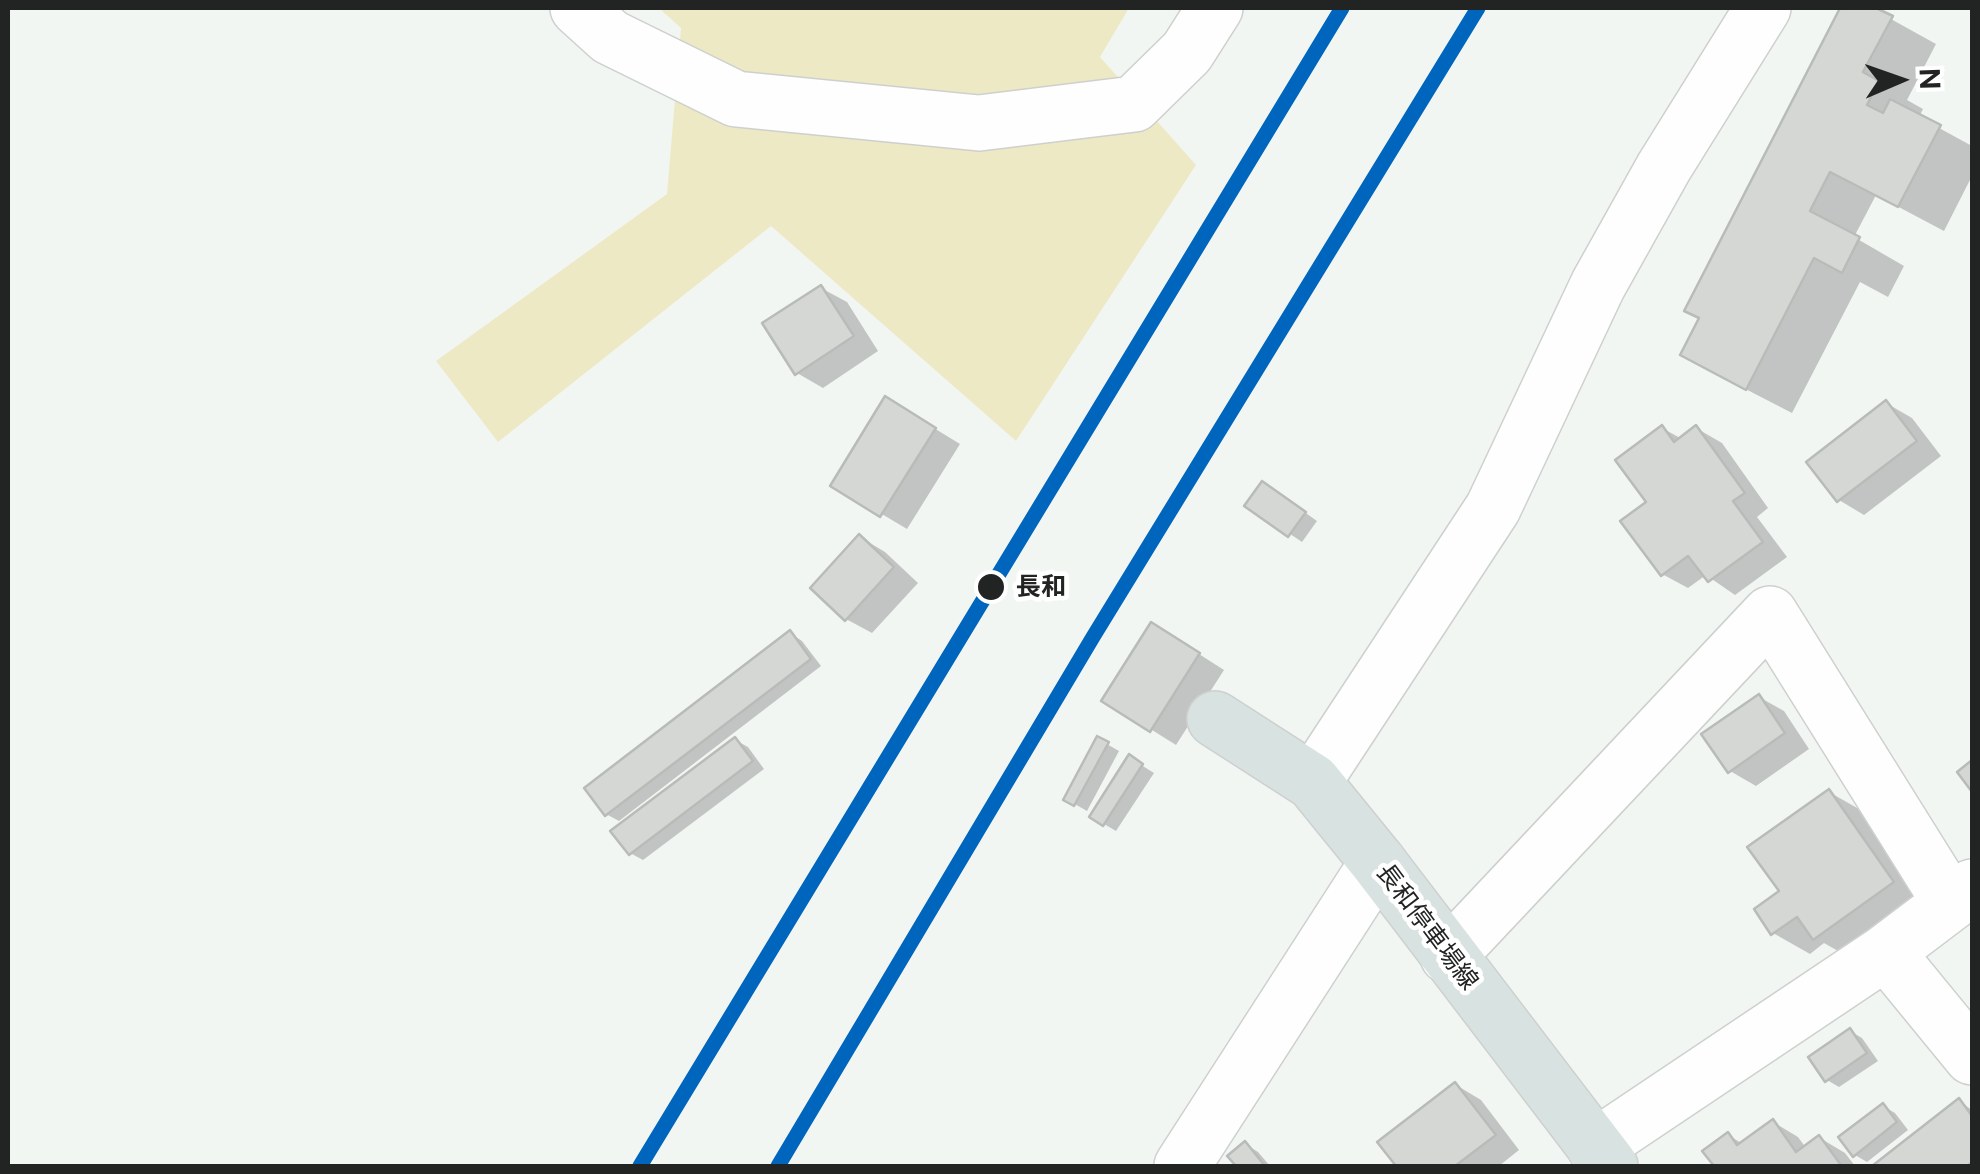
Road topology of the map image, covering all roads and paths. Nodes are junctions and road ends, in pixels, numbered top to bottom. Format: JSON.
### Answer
{"nodes":[{"id":1,"x":578,"y":8,"type":"edge"},
{"id":2,"x":1215,"y":8,"type":"edge"},
{"id":3,"x":1763,"y":8,"type":"edge"},
{"id":4,"x":1215,"y":719,"type":"dead end"},
{"id":5,"x":1313,"y":782,"type":"junction"},
{"id":6,"x":1378,"y":862,"type":"junction"},
{"id":7,"x":1962,"y":895,"type":"edge"},
{"id":8,"x":1886,"y":952,"type":"junction"},
{"id":9,"x":1448,"y":956,"type":"junction"},
{"id":10,"x":1972,"y":1057,"type":"edge"},
{"id":11,"x":1603,"y":1157,"type":"edge"},
{"id":12,"x":1182,"y":1166,"type":"edge"}],
"edges":[{"from":1,"to":2,"type":"street"},
{"from":3,"to":5,"type":"street"},
{"from":4,"to":5,"type":"main road","name":"長和停車場線"},
{"from":5,"to":6,"type":"main road","name":"長和停車場線"},
{"from":6,"to":9,"type":"main road","name":"長和停車場線"},
{"from":6,"to":12,"type":"street"},
{"from":7,"to":8,"type":"street"},
{"from":7,"to":9,"type":"street"},
{"from":8,"to":10,"type":"street"},
{"from":8,"to":11,"type":"street"},
{"from":9,"to":11,"type":"main road","name":"長和停車場線"}]}
